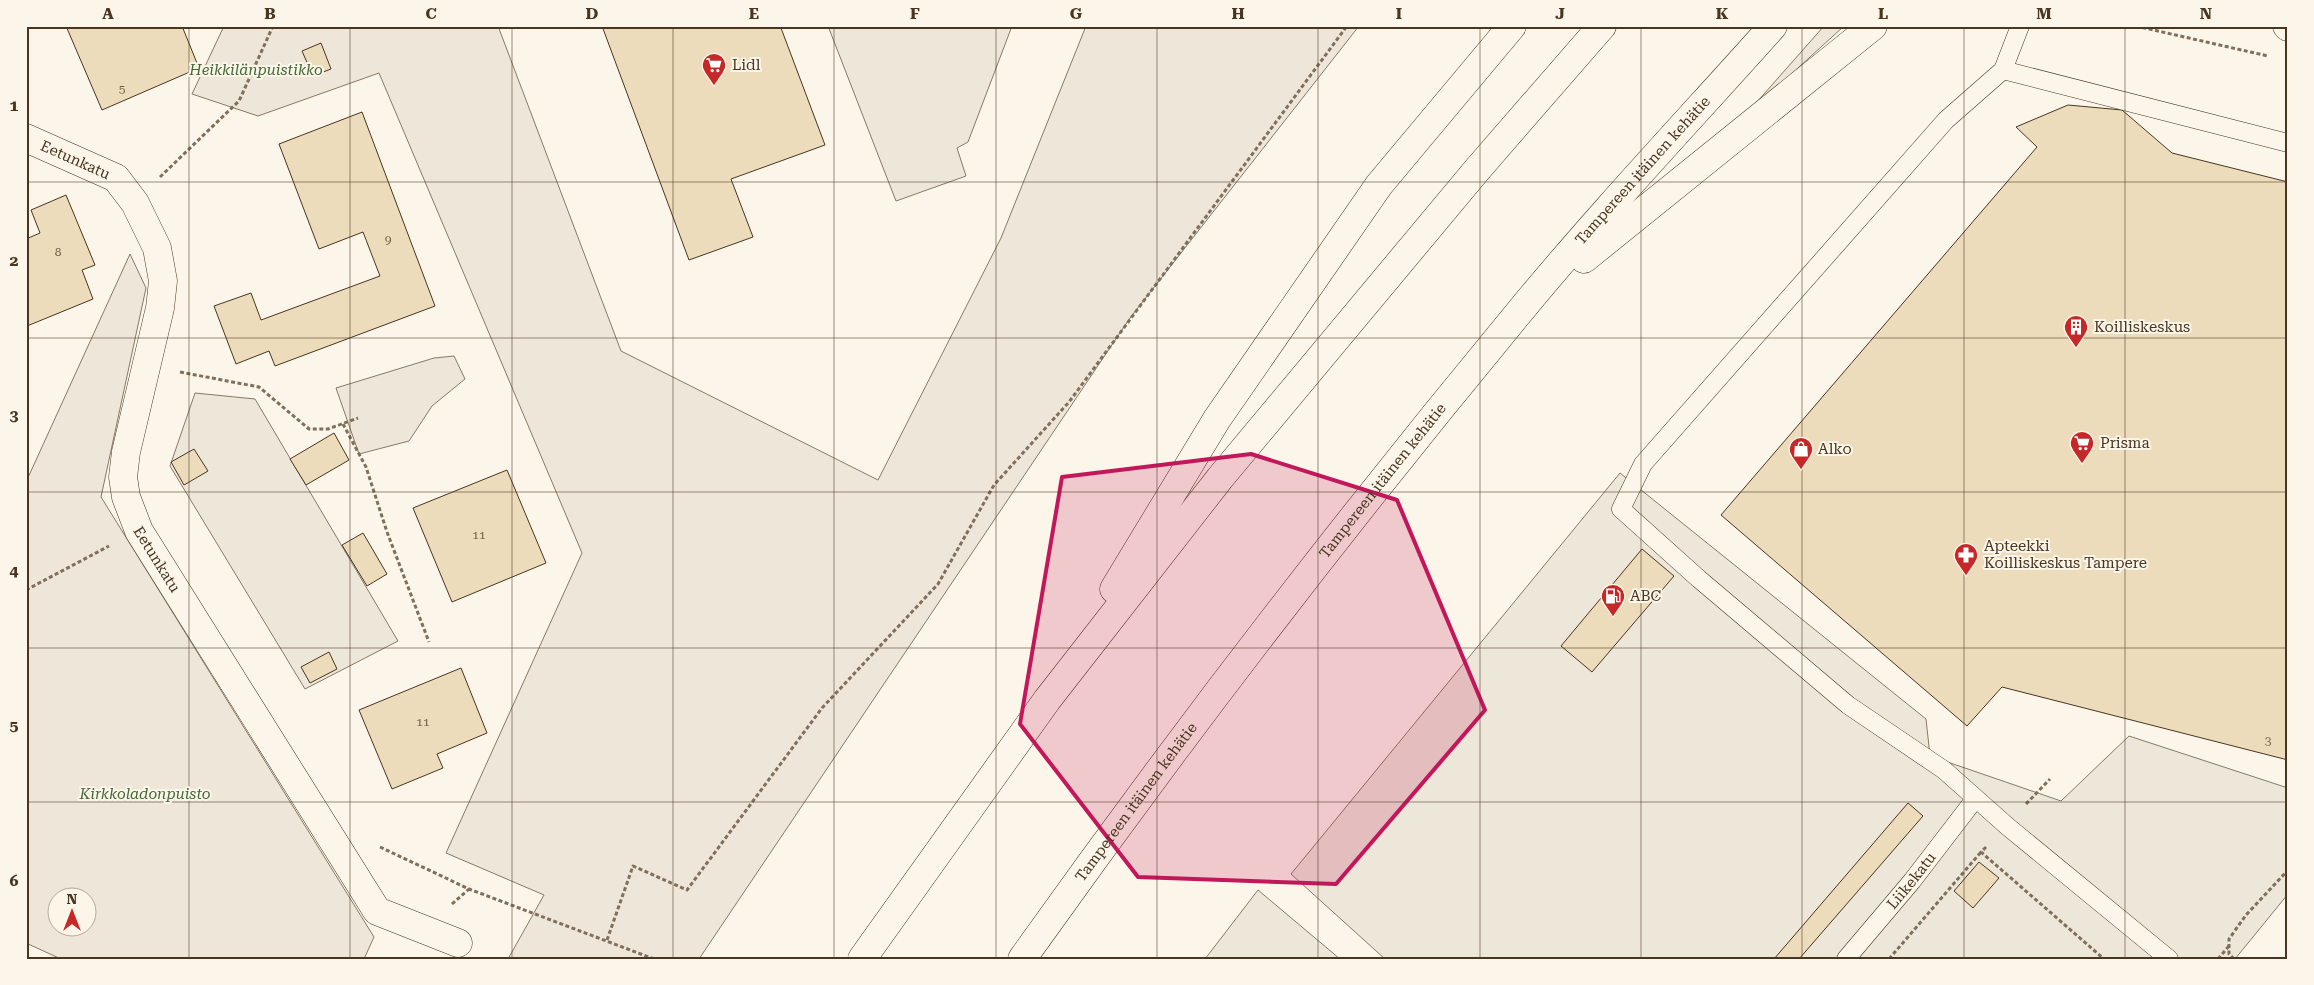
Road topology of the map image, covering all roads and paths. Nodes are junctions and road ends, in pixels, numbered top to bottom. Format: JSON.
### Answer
{"nodes":[{"id":1,"x":273,"y":26,"type":"edge"},
{"id":2,"x":1347,"y":26,"type":"edge"},
{"id":3,"x":1512,"y":26,"type":"edge"},
{"id":4,"x":1602,"y":26,"type":"edge"},
{"id":5,"x":1773,"y":26,"type":"edge"},
{"id":6,"x":1873,"y":26,"type":"edge"},
{"id":7,"x":2020,"y":26,"type":"edge"},
{"id":8,"x":2136,"y":26,"type":"edge"},
{"id":9,"x":2277,"y":58,"type":"dead end"},
{"id":10,"x":2003,"y":70,"type":"junction"},
{"id":11,"x":26,"y":138,"type":"edge"},
{"id":12,"x":2288,"y":144,"type":"edge"},
{"id":13,"x":135,"y":203,"type":"junction"},
{"id":14,"x":1522,"y":308,"type":"junction"},
{"id":15,"x":179,"y":372,"type":"dead end"},
{"id":16,"x":358,"y":418,"type":"dead end"},
{"id":17,"x":343,"y":424,"type":"junction"},
{"id":18,"x":139,"y":531,"type":"junction"},
{"id":19,"x":26,"y":590,"type":"edge"},
{"id":20,"x":429,"y":642,"type":"dead end"},
{"id":21,"x":1048,"y":700,"type":"junction"},
{"id":22,"x":1975,"y":798,"type":"junction"},
{"id":23,"x":373,"y":842,"type":"dead end"},
{"id":24,"x":1981,"y":852,"type":"dead end"},
{"id":25,"x":2288,"y":870,"type":"edge"},
{"id":26,"x":607,"y":940,"type":"junction"},
{"id":27,"x":458,"y":943,"type":"dead end"},
{"id":28,"x":2229,"y":946,"type":"junction"},
{"id":29,"x":654,"y":959,"type":"edge"},
{"id":30,"x":862,"y":959,"type":"edge"},
{"id":31,"x":1022,"y":959,"type":"edge"},
{"id":32,"x":1846,"y":959,"type":"edge"},
{"id":33,"x":1889,"y":959,"type":"edge"},
{"id":34,"x":2169,"y":959,"type":"edge"},
{"id":35,"x":2218,"y":959,"type":"edge"},
{"id":36,"x":2234,"y":959,"type":"edge"}],
"edges":[{"from":1,"to":13,"type":"path"},
{"from":2,"to":26,"type":"path"},
{"from":3,"to":21,"type":"main road"},
{"from":4,"to":21,"type":"main road"},
{"from":5,"to":14,"type":"main road","name":"Tampereen itäinen kehätie"},
{"from":6,"to":14,"type":"main road"},
{"from":7,"to":10,"type":"lane"},
{"from":8,"to":9,"type":"path"},
{"from":10,"to":12,"type":"lane"},
{"from":10,"to":22,"type":"lane"},
{"from":11,"to":13,"type":"main road","name":"Eetunkatu"},
{"from":13,"to":18,"type":"main road","name":"Eetunkatu"},
{"from":14,"to":31,"type":"main road","name":"Tampereen itäinen kehätie"},
{"from":15,"to":17,"type":"path"},
{"from":16,"to":17,"type":"path"},
{"from":17,"to":20,"type":"path"},
{"from":18,"to":19,"type":"path"},
{"from":18,"to":27,"type":"main road","name":"Eetunkatu"},
{"from":21,"to":30,"type":"main road"},
{"from":22,"to":32,"type":"lane","name":"Liikekatu"},
{"from":22,"to":34,"type":"lane"},
{"from":23,"to":26,"type":"path"},
{"from":24,"to":33,"type":"path"},
{"from":25,"to":28,"type":"path"},
{"from":26,"to":29,"type":"path"},
{"from":28,"to":35,"type":"path"},
{"from":28,"to":36,"type":"path"}]}
